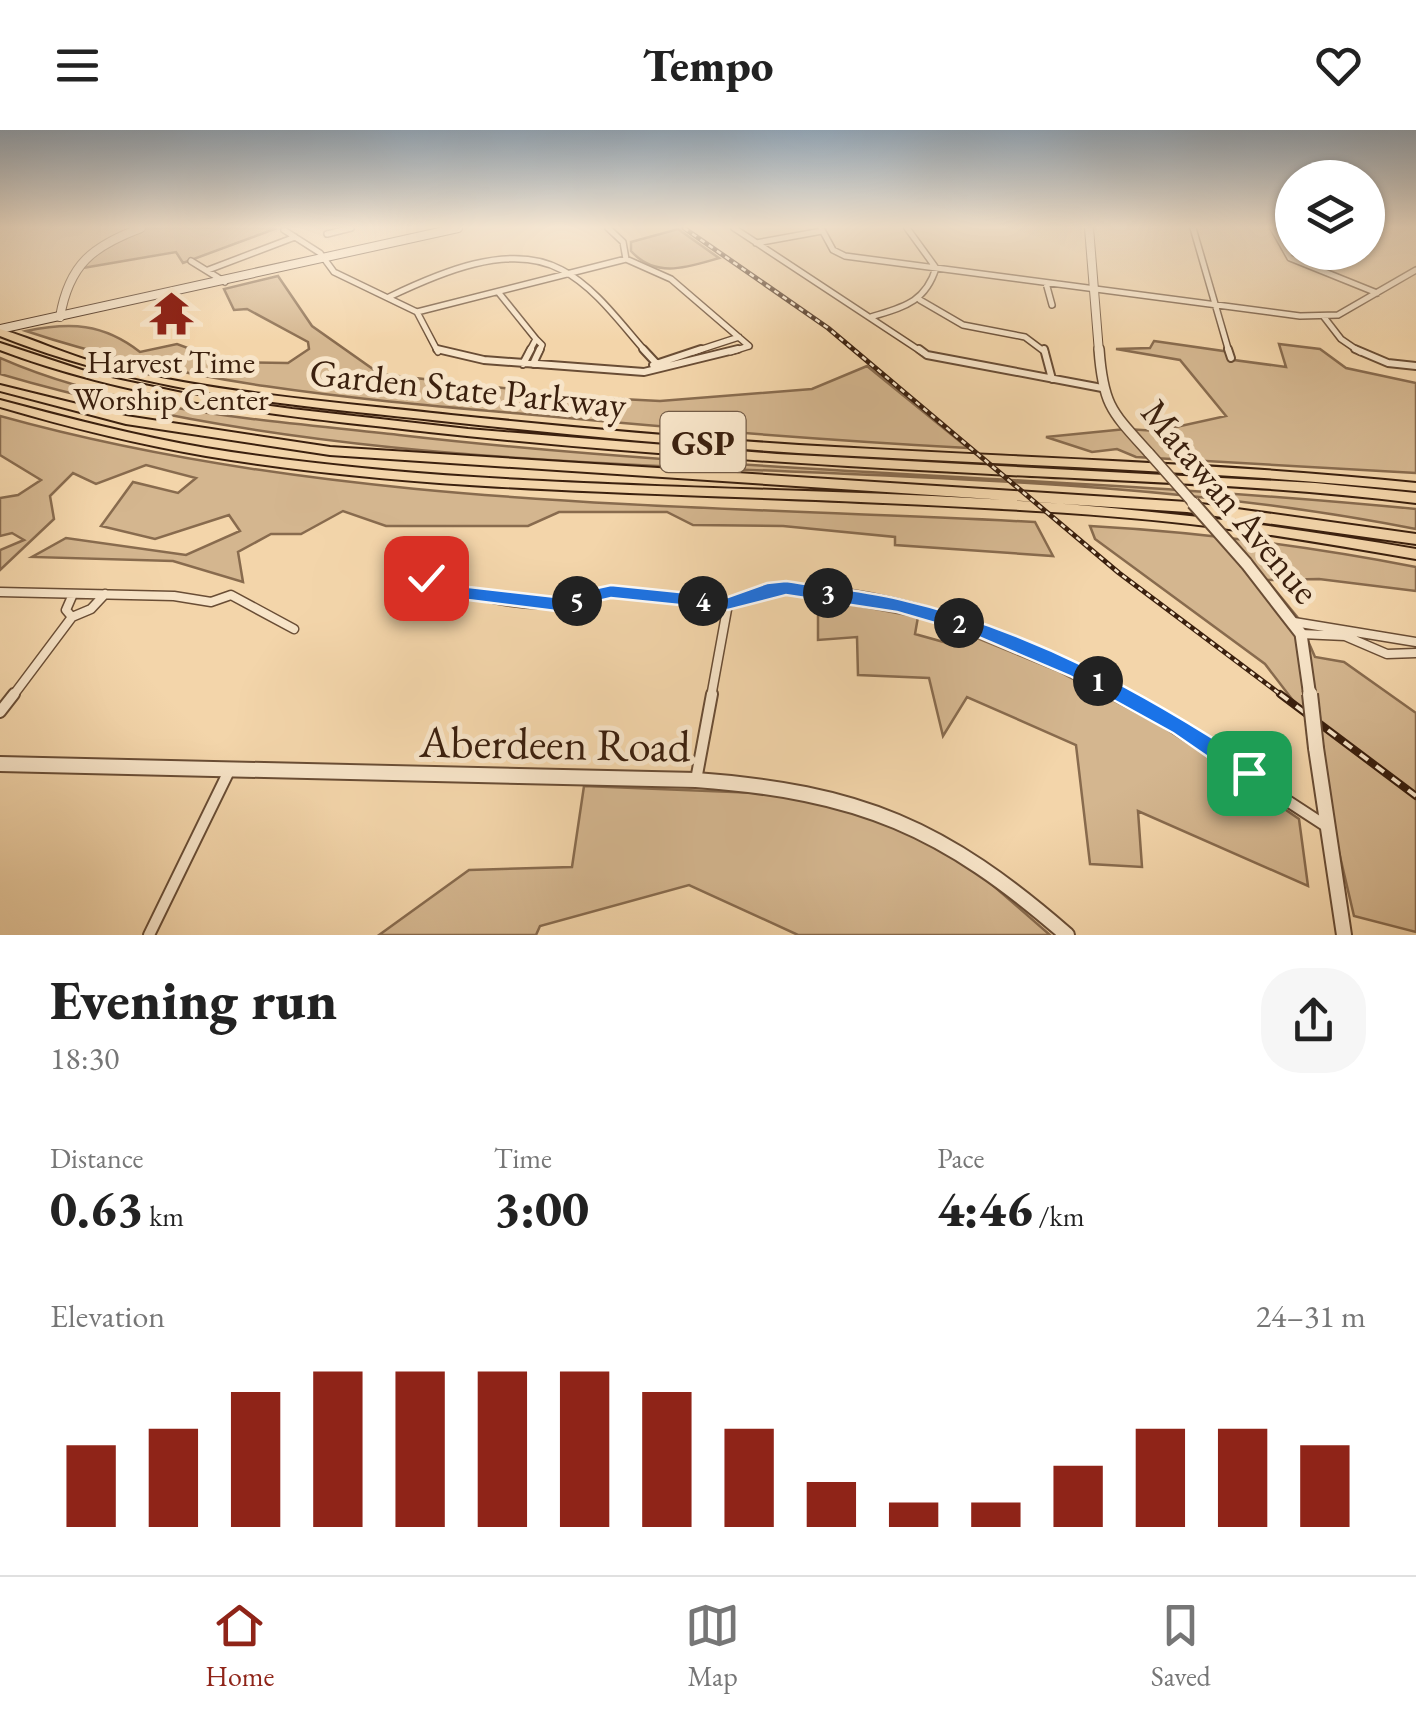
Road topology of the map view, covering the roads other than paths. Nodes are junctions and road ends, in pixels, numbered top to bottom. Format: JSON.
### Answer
{"nodes":[{"id":1,"x":72,"y":266,"type":"edge"},
{"id":2,"x":200,"y":266,"type":"edge"},
{"id":3,"x":220,"y":266,"type":"edge"},
{"id":4,"x":296,"y":266,"type":"edge"},
{"id":5,"x":330,"y":266,"type":"edge"},
{"id":6,"x":484,"y":266,"type":"edge"},
{"id":7,"x":542,"y":266,"type":"edge"},
{"id":8,"x":601,"y":266,"type":"edge"},
{"id":9,"x":641,"y":266,"type":"edge"},
{"id":10,"x":791,"y":266,"type":"edge"},
{"id":11,"x":920,"y":266,"type":"edge"},
{"id":12,"x":934,"y":266,"type":"edge"},
{"id":13,"x":1092,"y":266,"type":"edge"},
{"id":14,"x":1204,"y":266,"type":"edge"},
{"id":15,"x":1309,"y":266,"type":"edge"},
{"id":16,"x":936,"y":268,"type":"junction"},
{"id":17,"x":208,"y":270,"type":"junction"},
{"id":18,"x":1416,"y":270,"type":"edge"},
{"id":19,"x":568,"y":274,"type":"junction"},
{"id":20,"x":225,"y":282,"type":"junction"},
{"id":21,"x":1046,"y":284,"type":"junction"},
{"id":22,"x":1094,"y":290,"type":"junction"},
{"id":23,"x":499,"y":293,"type":"junction"},
{"id":24,"x":1377,"y":293,"type":"junction"},
{"id":25,"x":390,"y":296,"type":"junction"},
{"id":26,"x":920,"y":300,"type":"junction"},
{"id":27,"x":1052,"y":305,"type":"dead end"},
{"id":28,"x":1215,"y":306,"type":"junction"},
{"id":29,"x":417,"y":312,"type":"junction"},
{"id":30,"x":60,"y":317,"type":"junction"},
{"id":31,"x":871,"y":317,"type":"junction"},
{"id":32,"x":1324,"y":318,"type":"junction"},
{"id":33,"x":0,"y":330,"type":"edge"},
{"id":34,"x":738,"y":337,"type":"junction"},
{"id":35,"x":536,"y":339,"type":"junction"},
{"id":36,"x":0,"y":346,"type":"edge"},
{"id":37,"x":1231,"y":358,"type":"dead end"},
{"id":38,"x":523,"y":364,"type":"junction"},
{"id":39,"x":534,"y":364,"type":"junction"},
{"id":40,"x":656,"y":364,"type":"junction"},
{"id":41,"x":1416,"y":366,"type":"edge"},
{"id":42,"x":629,"y":370,"type":"junction"},
{"id":43,"x":1052,"y":379,"type":"junction"},
{"id":44,"x":0,"y":388,"type":"edge"},
{"id":45,"x":1102,"y":388,"type":"junction"},
{"id":46,"x":0,"y":403,"type":"edge"},
{"id":47,"x":1416,"y":487,"type":"edge"},
{"id":48,"x":1416,"y":498,"type":"edge"},
{"id":49,"x":1416,"y":539,"type":"edge"},
{"id":50,"x":1416,"y":554,"type":"edge"},
{"id":51,"x":426,"y":578,"type":"dead end"},
{"id":52,"x":0,"y":592,"type":"edge"},
{"id":53,"x":73,"y":594,"type":"junction"},
{"id":54,"x":105,"y":594,"type":"junction"},
{"id":55,"x":728,"y":604,"type":"junction"},
{"id":56,"x":72,"y":617,"type":"junction"},
{"id":57,"x":1298,"y":628,"type":"junction"},
{"id":58,"x":294,"y":629,"type":"dead end"},
{"id":59,"x":1343,"y":632,"type":"junction"},
{"id":60,"x":1415,"y":645,"type":"edge"},
{"id":61,"x":0,"y":712,"type":"edge"},
{"id":62,"x":0,"y":764,"type":"edge"},
{"id":63,"x":229,"y":771,"type":"junction"},
{"id":64,"x":696,"y":780,"type":"junction"},
{"id":65,"x":1326,"y":826,"type":"junction"},
{"id":66,"x":149,"y":935,"type":"edge"},
{"id":67,"x":1066,"y":935,"type":"edge"},
{"id":68,"x":1344,"y":935,"type":"edge"}],
"edges":[{"from":1,"to":30,"type":"street"},
{"from":2,"to":17,"type":"street"},
{"from":3,"to":17,"type":"street"},
{"from":4,"to":20,"type":"main road"},
{"from":5,"to":25,"type":"street"},
{"from":6,"to":25,"type":"street"},
{"from":7,"to":19,"type":"street"},
{"from":8,"to":19,"type":"street"},
{"from":9,"to":34,"type":"street"},
{"from":10,"to":31,"type":"street"},
{"from":11,"to":16,"type":"street"},
{"from":12,"to":16,"type":"street"},
{"from":13,"to":22,"type":"street","name":"Matawan Avenue"},
{"from":14,"to":28,"type":"street"},
{"from":15,"to":24,"type":"street"},
{"from":16,"to":21,"type":"street"},
{"from":16,"to":26,"type":"street"},
{"from":17,"to":20,"type":"street"},
{"from":18,"to":24,"type":"street"},
{"from":19,"to":23,"type":"street"},
{"from":19,"to":40,"type":"street"},
{"from":20,"to":30,"type":"main road"},
{"from":21,"to":22,"type":"street"},
{"from":21,"to":27,"type":"street"},
{"from":22,"to":28,"type":"street"},
{"from":22,"to":45,"type":"street","name":"Matawan Avenue"},
{"from":23,"to":29,"type":"street"},
{"from":23,"to":35,"type":"street"},
{"from":24,"to":32,"type":"street"},
{"from":25,"to":29,"type":"street"},
{"from":26,"to":31,"type":"street"},
{"from":26,"to":43,"type":"street"},
{"from":28,"to":32,"type":"street"},
{"from":28,"to":37,"type":"street"},
{"from":29,"to":38,"type":"street"},
{"from":30,"to":33,"type":"main road"},
{"from":31,"to":43,"type":"street"},
{"from":32,"to":41,"type":"street"},
{"from":33,"to":47,"type":"highway","name":"Garden State Parkway","number":"GSP"},
{"from":34,"to":40,"type":"street"},
{"from":34,"to":42,"type":"street"},
{"from":35,"to":38,"type":"street"},
{"from":35,"to":39,"type":"street"},
{"from":36,"to":48,"type":"highway","name":"Garden State Parkway","number":"GSP"},
{"from":38,"to":39,"type":"street"},
{"from":39,"to":42,"type":"street"},
{"from":40,"to":42,"type":"street"},
{"from":43,"to":45,"type":"street"},
{"from":44,"to":49,"type":"highway","name":"Garden State Parkway","number":"GSP"},
{"from":45,"to":57,"type":"street","name":"Matawan Avenue","bridge":true},
{"from":46,"to":50,"type":"highway","number":"GSP"},
{"from":51,"to":55,"type":"street"},
{"from":52,"to":53,"type":"street"},
{"from":53,"to":54,"type":"street"},
{"from":53,"to":56,"type":"street"},
{"from":54,"to":56,"type":"street"},
{"from":54,"to":58,"type":"street"},
{"from":55,"to":64,"type":"street"},
{"from":55,"to":65,"type":"street"},
{"from":56,"to":61,"type":"street"},
{"from":57,"to":59,"type":"street"},
{"from":57,"to":65,"type":"street","name":"Matawan Avenue","bridge":true},
{"from":59,"to":60,"type":"street"},
{"from":59,"to":60,"type":"street"},
{"from":62,"to":63,"type":"street","name":"Aberdeen Road"},
{"from":63,"to":64,"type":"street","name":"Aberdeen Road"},
{"from":63,"to":66,"type":"street"},
{"from":64,"to":67,"type":"street","name":"Aberdeen Road"},
{"from":65,"to":68,"type":"street","name":"Matawan Avenue"}]}
